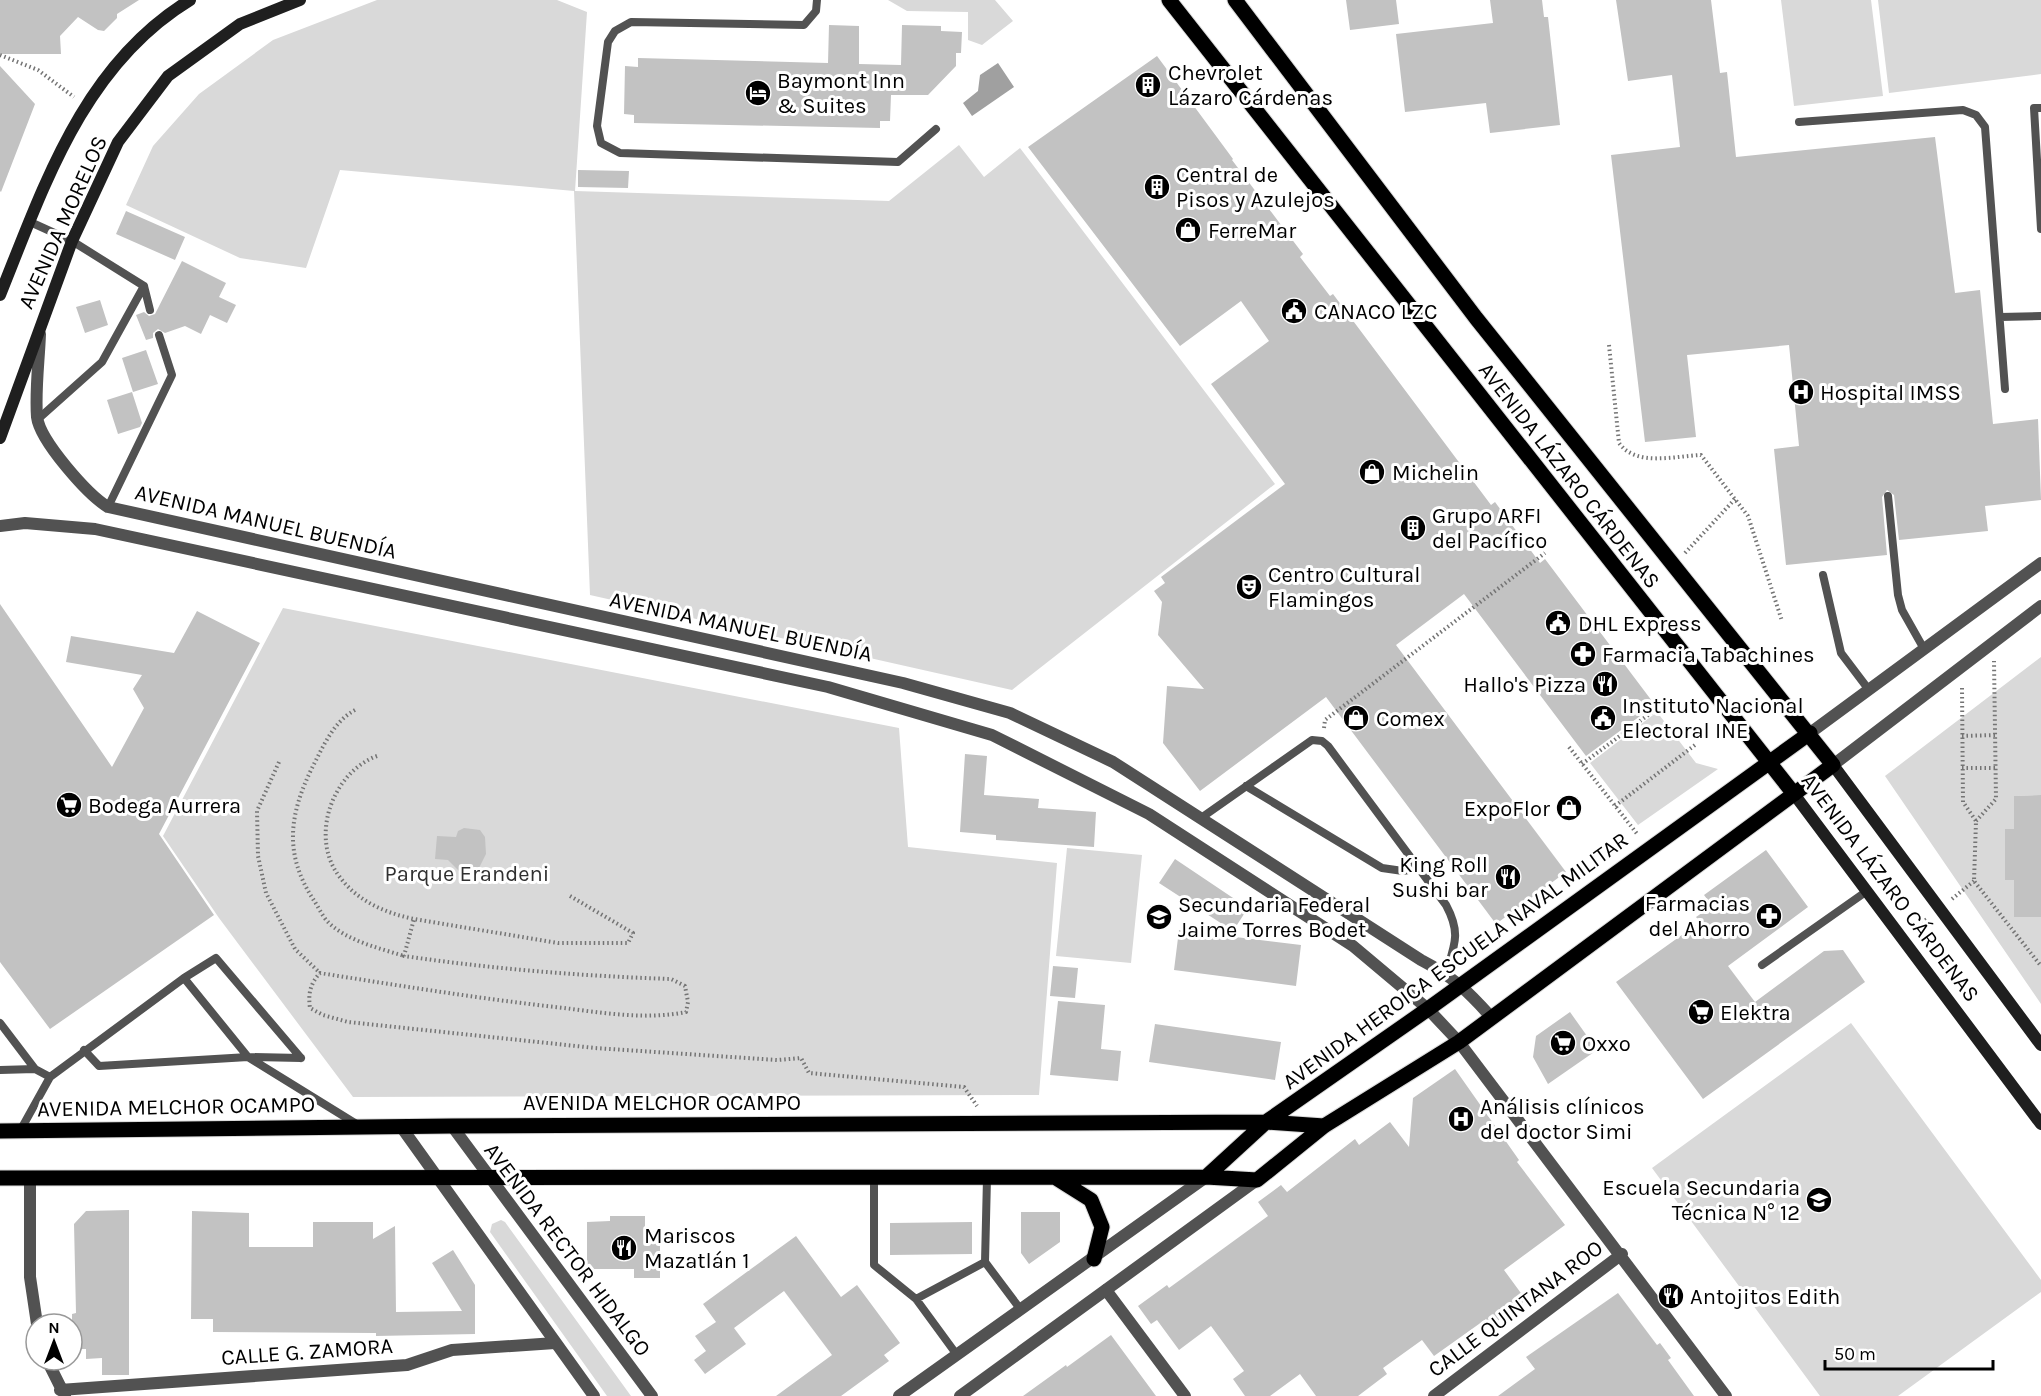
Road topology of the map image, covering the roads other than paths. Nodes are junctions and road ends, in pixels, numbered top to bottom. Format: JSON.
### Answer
{"nodes":[{"id":1,"x":190,"y":0,"type":"edge"},
{"id":2,"x":300,"y":0,"type":"edge"},
{"id":3,"x":817,"y":0,"type":"edge"},
{"id":4,"x":1169,"y":0,"type":"edge"},
{"id":5,"x":1235,"y":0,"type":"edge"},
{"id":6,"x":2041,"y":108,"type":"edge"},
{"id":7,"x":1799,"y":122,"type":"dead end"},
{"id":8,"x":936,"y":129,"type":"dead end"},
{"id":9,"x":28,"y":221,"type":"junction"},
{"id":10,"x":2041,"y":229,"type":"edge"},
{"id":11,"x":72,"y":241,"type":"junction"},
{"id":12,"x":3,"y":284,"type":"edge"},
{"id":13,"x":144,"y":286,"type":"junction"},
{"id":14,"x":0,"y":296,"type":"edge"},
{"id":15,"x":150,"y":309,"type":"dead end"},
{"id":16,"x":2041,"y":316,"type":"edge"},
{"id":17,"x":2000,"y":317,"type":"junction"},
{"id":18,"x":40,"y":324,"type":"junction"},
{"id":19,"x":159,"y":335,"type":"dead end"},
{"id":20,"x":2005,"y":390,"type":"dead end"},
{"id":21,"x":37,"y":420,"type":"junction"},
{"id":22,"x":0,"y":438,"type":"edge"},
{"id":23,"x":1888,"y":496,"type":"dead end"},
{"id":24,"x":108,"y":507,"type":"junction"},
{"id":25,"x":0,"y":526,"type":"edge"},
{"id":26,"x":2041,"y":563,"type":"edge"},
{"id":27,"x":1823,"y":575,"type":"dead end"},
{"id":28,"x":2041,"y":606,"type":"edge"},
{"id":29,"x":1924,"y":650,"type":"junction"},
{"id":30,"x":1869,"y":690,"type":"junction"},
{"id":31,"x":1810,"y":733,"type":"junction"},
{"id":32,"x":1770,"y":762,"type":"junction"},
{"id":33,"x":1833,"y":765,"type":"junction"},
{"id":34,"x":1246,"y":786,"type":"junction"},
{"id":35,"x":1794,"y":794,"type":"junction"},
{"id":36,"x":1201,"y":818,"type":"junction"},
{"id":37,"x":1419,"y":868,"type":"junction"},
{"id":38,"x":1867,"y":891,"type":"junction"},
{"id":39,"x":1762,"y":965,"type":"dead end"},
{"id":40,"x":1446,"y":973,"type":"junction"},
{"id":41,"x":184,"y":978,"type":"junction"},
{"id":42,"x":1462,"y":985,"type":"junction"},
{"id":43,"x":1428,"y":1009,"type":"junction"},
{"id":44,"x":1491,"y":1017,"type":"junction"},
{"id":45,"x":0,"y":1023,"type":"edge"},
{"id":46,"x":1459,"y":1042,"type":"junction"},
{"id":47,"x":2041,"y":1045,"type":"edge"},
{"id":48,"x":84,"y":1050,"type":"junction"},
{"id":49,"x":248,"y":1058,"type":"junction"},
{"id":50,"x":36,"y":1069,"type":"junction"},
{"id":51,"x":0,"y":1070,"type":"edge"},
{"id":52,"x":50,"y":1077,"type":"junction"},
{"id":53,"x":1266,"y":1122,"type":"junction"},
{"id":54,"x":2041,"y":1124,"type":"edge"},
{"id":55,"x":361,"y":1126,"type":"junction"},
{"id":56,"x":452,"y":1126,"type":"junction"},
{"id":57,"x":1324,"y":1126,"type":"junction"},
{"id":58,"x":402,"y":1128,"type":"junction"},
{"id":59,"x":0,"y":1131,"type":"edge"},
{"id":60,"x":20,"y":1131,"type":"junction"},
{"id":61,"x":1206,"y":1177,"type":"junction"},
{"id":62,"x":0,"y":1178,"type":"edge"},
{"id":63,"x":30,"y":1178,"type":"junction"},
{"id":64,"x":874,"y":1178,"type":"junction"},
{"id":65,"x":987,"y":1178,"type":"junction"},
{"id":66,"x":1056,"y":1178,"type":"junction"},
{"id":67,"x":436,"y":1179,"type":"junction"},
{"id":68,"x":489,"y":1179,"type":"junction"},
{"id":69,"x":1257,"y":1180,"type":"junction"},
{"id":70,"x":1622,"y":1254,"type":"junction"},
{"id":71,"x":1094,"y":1259,"type":"junction"},
{"id":72,"x":985,"y":1262,"type":"junction"},
{"id":73,"x":1106,"y":1290,"type":"junction"},
{"id":74,"x":916,"y":1299,"type":"junction"},
{"id":75,"x":1021,"y":1310,"type":"junction"},
{"id":76,"x":35,"y":1312,"type":"edge"},
{"id":77,"x":555,"y":1343,"type":"junction"},
{"id":78,"x":957,"y":1355,"type":"junction"},
{"id":79,"x":52,"y":1372,"type":"edge"},
{"id":80,"x":63,"y":1393,"type":"edge"},
{"id":81,"x":594,"y":1396,"type":"edge"},
{"id":82,"x":652,"y":1396,"type":"edge"},
{"id":83,"x":899,"y":1396,"type":"edge"},
{"id":84,"x":960,"y":1396,"type":"edge"},
{"id":85,"x":1185,"y":1396,"type":"edge"},
{"id":86,"x":1434,"y":1396,"type":"edge"},
{"id":87,"x":1725,"y":1396,"type":"edge"}],
"edges":[{"from":1,"to":9,"type":"main road","name":"AVENIDA MORELOS"},
{"from":2,"to":11,"type":"main road","name":"AVENIDA MORELOS"},
{"from":3,"to":8,"type":"lane"},
{"from":4,"to":32,"type":"main road","name":"AVENIDA LÁZARO CÁRDENAS"},
{"from":5,"to":31,"type":"main road","name":"AVENIDA LÁZARO CÁRDENAS"},
{"from":6,"to":10,"type":"lane"},
{"from":7,"to":17,"type":"lane"},
{"from":9,"to":11,"type":"lane"},
{"from":9,"to":12,"type":"main road","name":"AVENIDA MORELOS"},
{"from":11,"to":13,"type":"lane"},
{"from":11,"to":18,"type":"main road","name":"AVENIDA MORELOS"},
{"from":12,"to":14,"type":"main road","name":"AVENIDA MORELOS"},
{"from":13,"to":15,"type":"lane"},
{"from":13,"to":21,"type":"lane"},
{"from":16,"to":17,"type":"lane"},
{"from":17,"to":20,"type":"lane"},
{"from":18,"to":21,"type":"street"},
{"from":18,"to":22,"type":"main road","name":"AVENIDA MORELOS"},
{"from":19,"to":24,"type":"lane"},
{"from":21,"to":24,"type":"street","name":"AVENIDA MANUEL BUENDÍA"},
{"from":23,"to":29,"type":"lane"},
{"from":24,"to":36,"type":"street","name":"AVENIDA MANUEL BUENDÍA"},
{"from":25,"to":43,"type":"street","name":"AVENIDA MANUEL BUENDÍA"},
{"from":26,"to":29,"type":"street","name":"AVENIDA HEROICA ESCUELA NAVAL MILITAR"},
{"from":27,"to":30,"type":"lane"},
{"from":28,"to":33,"type":"street"},
{"from":29,"to":30,"type":"street","name":"AVENIDA HEROICA ESCUELA NAVAL MILITAR"},
{"from":30,"to":31,"type":"street","name":"AVENIDA HEROICA ESCUELA NAVAL MILITAR"},
{"from":31,"to":32,"type":"main road","name":"AVENIDA HEROICA ESCUELA NAVAL MILITAR"},
{"from":31,"to":33,"type":"main road","name":"AVENIDA LÁZARO CÁRDENAS"},
{"from":32,"to":35,"type":"main road","name":"AVENIDA LÁZARO CÁRDENAS"},
{"from":32,"to":42,"type":"main road","name":"AVENIDA HEROICA ESCUELA NAVAL MILITAR"},
{"from":33,"to":35,"type":"main road"},
{"from":33,"to":47,"type":"main road","name":"AVENIDA LÁZARO CÁRDENAS"},
{"from":34,"to":36,"type":"lane"},
{"from":34,"to":37,"type":"lane"},
{"from":34,"to":37,"type":"lane"},
{"from":35,"to":38,"type":"main road","name":"AVENIDA LÁZARO CÁRDENAS"},
{"from":35,"to":44,"type":"main road"},
{"from":36,"to":40,"type":"street","name":"AVENIDA MANUEL BUENDÍA"},
{"from":37,"to":40,"type":"lane"},
{"from":38,"to":39,"type":"lane"},
{"from":38,"to":54,"type":"main road","name":"AVENIDA LÁZARO CÁRDENAS"},
{"from":40,"to":42,"type":"street","name":"AVENIDA MANUEL BUENDÍA"},
{"from":41,"to":48,"type":"lane"},
{"from":41,"to":49,"type":"lane"},
{"from":41,"to":49,"type":"lane"},
{"from":42,"to":43,"type":"main road","name":"AVENIDA HEROICA ESCUELA NAVAL MILITAR"},
{"from":42,"to":44,"type":"street","name":"AVENIDA MANUEL BUENDÍA"},
{"from":43,"to":46,"type":"street","name":"AVENIDA MANUEL BUENDÍA"},
{"from":43,"to":53,"type":"main road","name":"AVENIDA HEROICA ESCUELA NAVAL MILITAR"},
{"from":44,"to":46,"type":"main road"},
{"from":45,"to":50,"type":"lane"},
{"from":46,"to":57,"type":"main road"},
{"from":46,"to":70,"type":"street","name":"AVENIDA MANUEL BUENDÍA"},
{"from":48,"to":49,"type":"lane"},
{"from":48,"to":52,"type":"lane"},
{"from":49,"to":55,"type":"lane"},
{"from":50,"to":51,"type":"lane"},
{"from":50,"to":52,"type":"lane"},
{"from":52,"to":60,"type":"lane"},
{"from":53,"to":56,"type":"main road","name":"AVENIDA MELCHOR OCAMPO"},
{"from":53,"to":57,"type":"main road","name":"AVENIDA MELCHOR OCAMPO"},
{"from":53,"to":61,"type":"main road","name":"AVENIDA HEROICA ESCUELA NAVAL MILITAR"},
{"from":55,"to":58,"type":"main road","name":"AVENIDA MELCHOR OCAMPO"},
{"from":55,"to":60,"type":"main road","name":"AVENIDA MELCHOR OCAMPO"},
{"from":56,"to":58,"type":"main road","name":"AVENIDA MELCHOR OCAMPO"},
{"from":56,"to":68,"type":"street","name":"AVENIDA RECTOR HIDALGO"},
{"from":57,"to":69,"type":"main road"},
{"from":58,"to":67,"type":"street"},
{"from":59,"to":60,"type":"main road","name":"AVENIDA MELCHOR OCAMPO"},
{"from":61,"to":66,"type":"main road"},
{"from":61,"to":69,"type":"main road"},
{"from":61,"to":71,"type":"street","name":"AVENIDA HEROICA ESCUELA NAVAL MILITAR"},
{"from":62,"to":63,"type":"main road"},
{"from":63,"to":67,"type":"main road"},
{"from":63,"to":76,"type":"street"},
{"from":64,"to":65,"type":"main road"},
{"from":64,"to":68,"type":"main road"},
{"from":64,"to":74,"type":"lane"},
{"from":65,"to":66,"type":"main road"},
{"from":65,"to":72,"type":"lane"},
{"from":66,"to":71,"type":"main road"},
{"from":67,"to":68,"type":"main road"},
{"from":67,"to":77,"type":"street"},
{"from":68,"to":82,"type":"street","name":"AVENIDA RECTOR HIDALGO"},
{"from":69,"to":73,"type":"street"},
{"from":70,"to":86,"type":"street","name":"CALLE QUINTANA ROO"},
{"from":70,"to":87,"type":"street","name":"AVENIDA MANUEL BUENDÍA"},
{"from":71,"to":75,"type":"street","name":"AVENIDA HEROICA ESCUELA NAVAL MILITAR"},
{"from":72,"to":74,"type":"lane"},
{"from":72,"to":75,"type":"lane"},
{"from":73,"to":84,"type":"street"},
{"from":73,"to":85,"type":"street"},
{"from":74,"to":78,"type":"lane"},
{"from":75,"to":78,"type":"street","name":"AVENIDA HEROICA ESCUELA NAVAL MILITAR"},
{"from":77,"to":80,"type":"street","name":"CALLE G. ZAMORA"},
{"from":77,"to":81,"type":"street"},
{"from":78,"to":83,"type":"street","name":"AVENIDA HEROICA ESCUELA NAVAL MILITAR"},
{"from":79,"to":80,"type":"street"}]}
